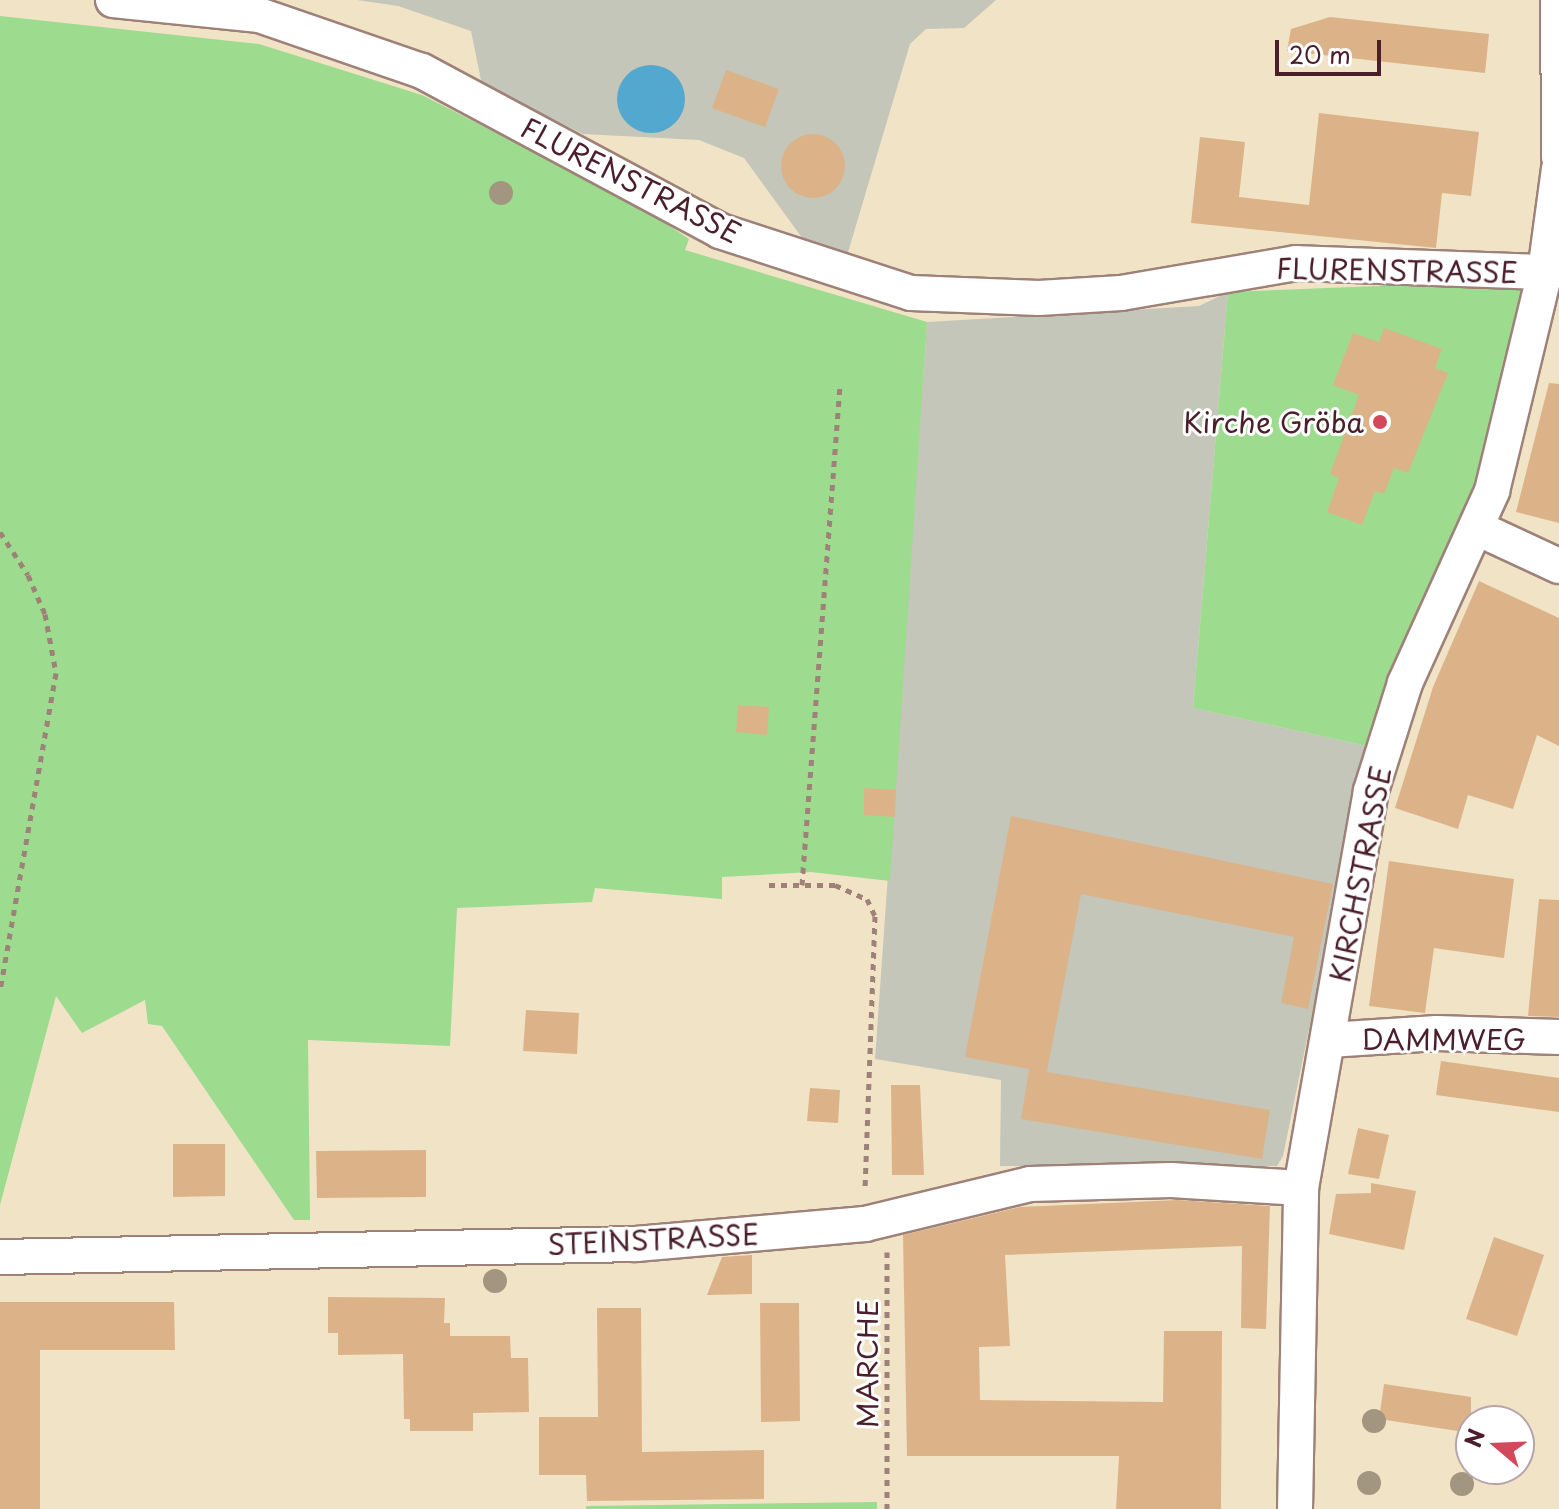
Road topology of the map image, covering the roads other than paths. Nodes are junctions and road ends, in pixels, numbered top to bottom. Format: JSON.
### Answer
{"nodes":[{"id":1,"x":113,"y":0,"type":"edge"},
{"id":2,"x":1558,"y":0,"type":"edge"},
{"id":3,"x":1559,"y":157,"type":"edge"},
{"id":4,"x":1559,"y":169,"type":"edge"},
{"id":5,"x":1545,"y":272,"type":"junction"},
{"id":6,"x":1477,"y":528,"type":"junction"},
{"id":7,"x":1559,"y":566,"type":"edge"},
{"id":8,"x":1559,"y":1037,"type":"edge"},
{"id":9,"x":1329,"y":1040,"type":"junction"},
{"id":10,"x":1301,"y":1188,"type":"junction"},
{"id":11,"x":0,"y":1257,"type":"edge"},
{"id":12,"x":1295,"y":1509,"type":"edge"}],
"edges":[{"from":1,"to":5,"type":"street","name":"FLURENSTRASSE"},
{"from":2,"to":3,"type":"street"},
{"from":4,"to":5,"type":"street","name":"KIRCHSTRASSE"},
{"from":5,"to":6,"type":"street","name":"KIRCHSTRASSE"},
{"from":6,"to":7,"type":"street"},
{"from":6,"to":9,"type":"street","name":"KIRCHSTRASSE"},
{"from":8,"to":9,"type":"street","name":"DAMMWEG"},
{"from":9,"to":10,"type":"street","name":"KIRCHSTRASSE"},
{"from":10,"to":11,"type":"street","name":"STEINSTRASSE"},
{"from":10,"to":12,"type":"street","name":"KIRCHSTRASSE"}]}
